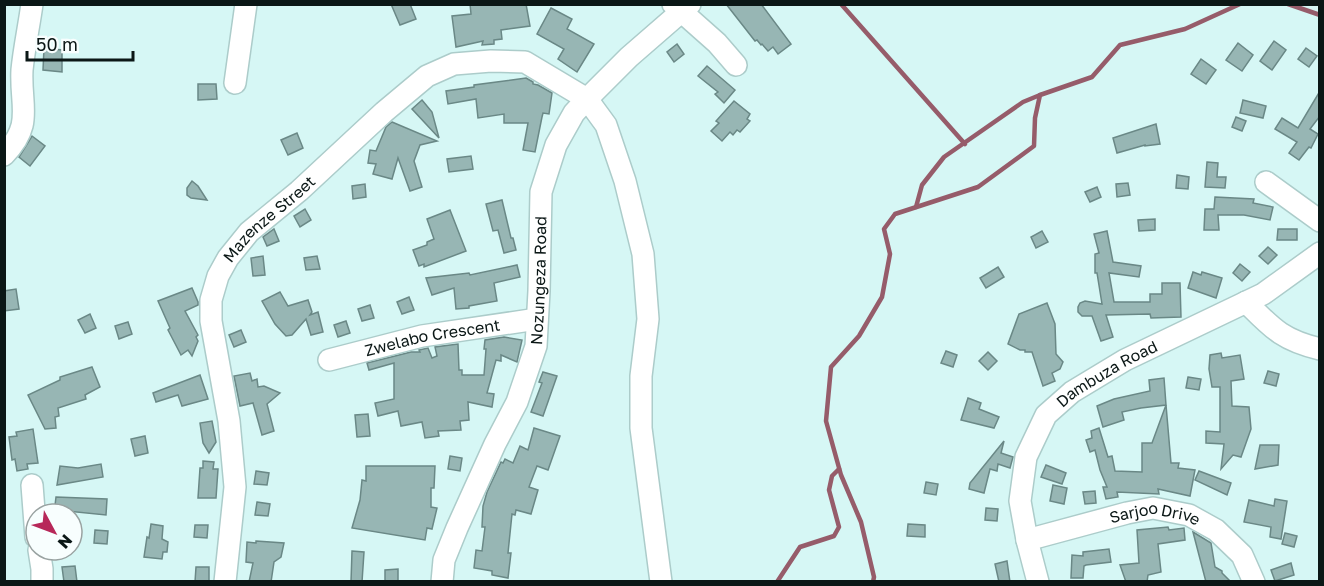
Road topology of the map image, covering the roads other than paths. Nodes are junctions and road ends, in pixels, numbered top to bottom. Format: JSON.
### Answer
{"nodes":[{"id":1,"x":32,"y":4,"type":"edge"},
{"id":2,"x":246,"y":4,"type":"edge"},
{"id":3,"x":681,"y":7,"type":"edge"},
{"id":4,"x":736,"y":65,"type":"dead end"},
{"id":5,"x":236,"y":83,"type":"dead end"},
{"id":6,"x":586,"y":99,"type":"junction"},
{"id":7,"x":4,"y":155,"type":"edge"},
{"id":8,"x":1266,"y":183,"type":"dead end"},
{"id":9,"x":1320,"y":221,"type":"edge"},
{"id":10,"x":1320,"y":253,"type":"edge"},
{"id":11,"x":1246,"y":302,"type":"junction"},
{"id":12,"x":537,"y":319,"type":"junction"},
{"id":13,"x":1320,"y":349,"type":"edge"},
{"id":14,"x":329,"y":360,"type":"dead end"},
{"id":15,"x":32,"y":485,"type":"dead end"},
{"id":16,"x":33,"y":502,"type":"edge"},
{"id":17,"x":1027,"y":540,"type":"junction"},
{"id":18,"x":41,"y":562,"type":"edge"},
{"id":19,"x":42,"y":582,"type":"edge"},
{"id":20,"x":225,"y":582,"type":"edge"},
{"id":21,"x":442,"y":582,"type":"edge"},
{"id":22,"x":661,"y":582,"type":"edge"},
{"id":23,"x":1038,"y":582,"type":"edge"},
{"id":24,"x":1254,"y":582,"type":"edge"}],
"edges":[{"from":1,"to":7,"type":"street"},
{"from":2,"to":5,"type":"street"},
{"from":3,"to":4,"type":"street"},
{"from":3,"to":6,"type":"street","name":"Nozungeza Road"},
{"from":6,"to":12,"type":"street","name":"Nozungeza Road"},
{"from":6,"to":20,"type":"street","name":"Mazenze Street"},
{"from":6,"to":22,"type":"street"},
{"from":8,"to":9,"type":"street"},
{"from":10,"to":11,"type":"street","name":"Dambuza Road"},
{"from":11,"to":13,"type":"street"},
{"from":11,"to":17,"type":"street","name":"Dambuza Road"},
{"from":12,"to":14,"type":"street","name":"Zwelabo Crescent"},
{"from":12,"to":21,"type":"street","name":"Nozungeza Road"},
{"from":15,"to":16,"type":"street"},
{"from":17,"to":23,"type":"street","name":"Dambuza Road"},
{"from":17,"to":24,"type":"street","name":"Sarjoo Drive"},
{"from":18,"to":19,"type":"street"}]}
